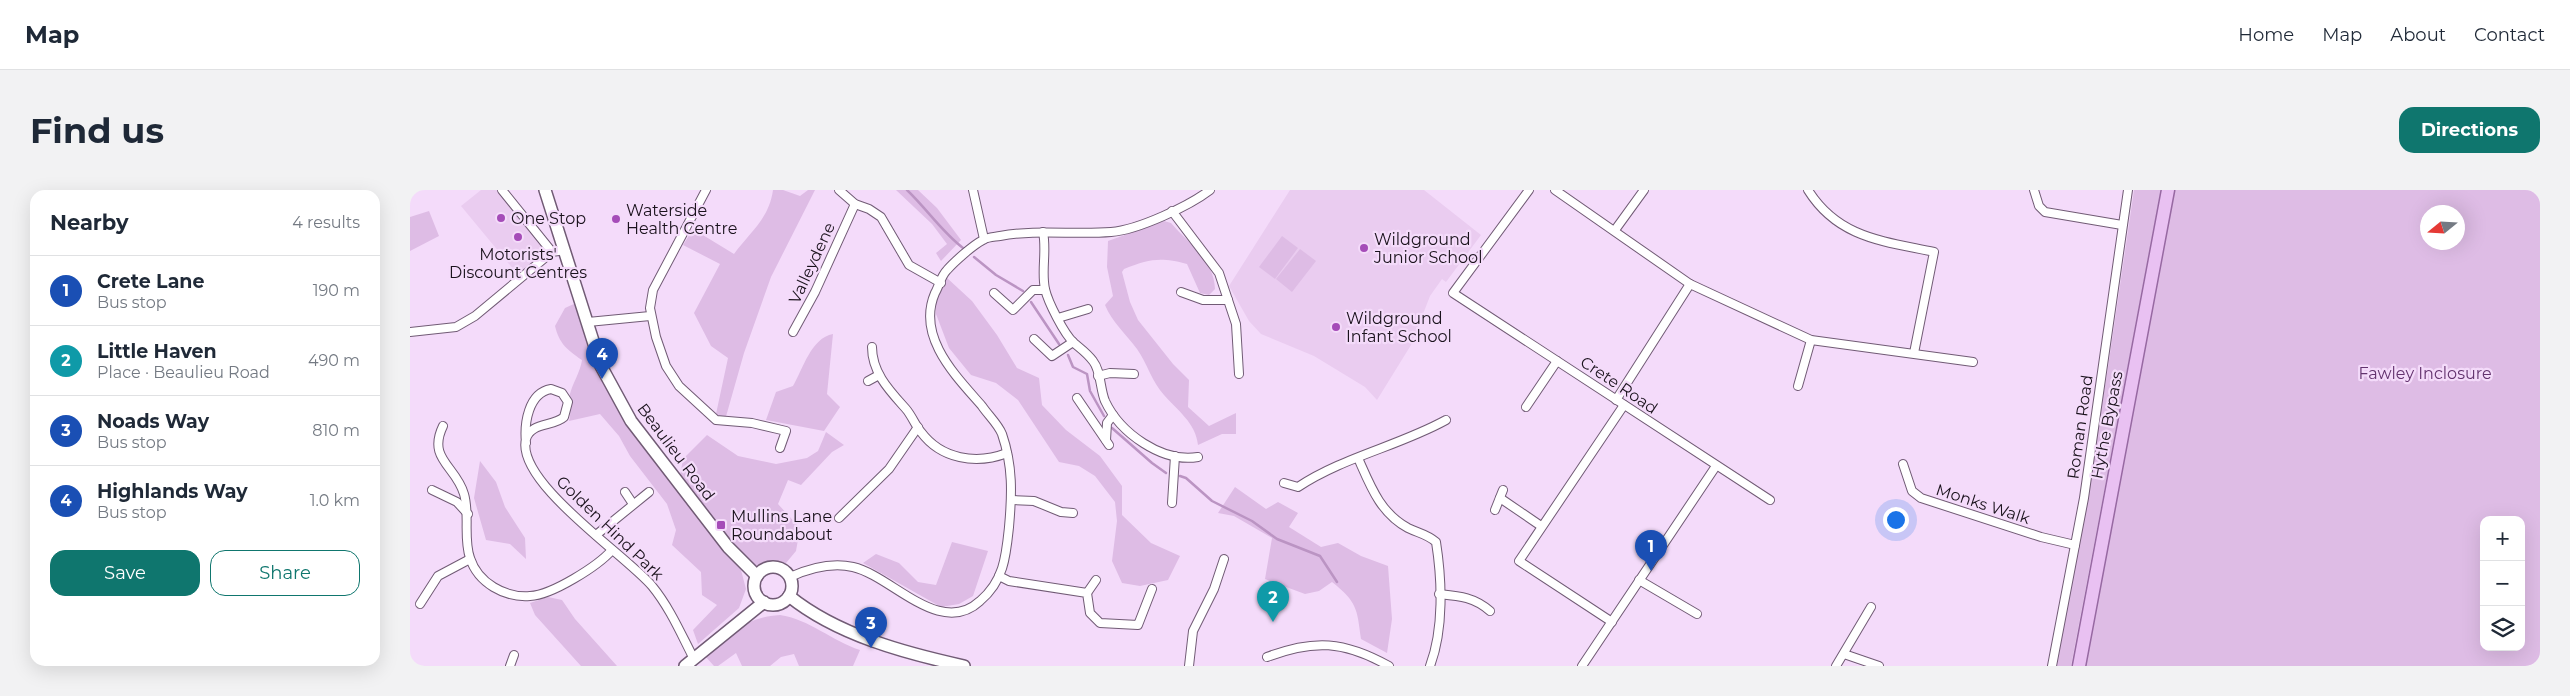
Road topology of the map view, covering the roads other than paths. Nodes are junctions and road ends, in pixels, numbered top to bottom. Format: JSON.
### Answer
{"nodes":[{"id":1,"x":502,"y":190,"type":"edge"},
{"id":2,"x":545,"y":190,"type":"edge"},
{"id":3,"x":839,"y":190,"type":"edge"},
{"id":4,"x":973,"y":190,"type":"edge"},
{"id":5,"x":1210,"y":190,"type":"edge"},
{"id":6,"x":1528,"y":190,"type":"edge"},
{"id":7,"x":1555,"y":190,"type":"edge"},
{"id":8,"x":1644,"y":190,"type":"edge"},
{"id":9,"x":1808,"y":190,"type":"edge"},
{"id":10,"x":2034,"y":190,"type":"edge"},
{"id":11,"x":2128,"y":190,"type":"edge"},
{"id":12,"x":2168,"y":190,"type":"edge"},
{"id":13,"x":703,"y":191,"type":"edge"},
{"id":14,"x":855,"y":204,"type":"junction"},
{"id":15,"x":1172,"y":212,"type":"junction"},
{"id":16,"x":2122,"y":225,"type":"junction"},
{"id":17,"x":1615,"y":230,"type":"junction"},
{"id":18,"x":1043,"y":232,"type":"junction"},
{"id":19,"x":984,"y":239,"type":"junction"},
{"id":20,"x":565,"y":250,"type":"junction"},
{"id":21,"x":552,"y":252,"type":"junction"},
{"id":22,"x":940,"y":282,"type":"junction"},
{"id":23,"x":1690,"y":284,"type":"junction"},
{"id":24,"x":1045,"y":290,"type":"junction"},
{"id":25,"x":1181,"y":292,"type":"dead end"},
{"id":26,"x":994,"y":293,"type":"dead end"},
{"id":27,"x":1228,"y":300,"type":"junction"},
{"id":28,"x":1088,"y":309,"type":"dead end"},
{"id":29,"x":650,"y":316,"type":"junction"},
{"id":30,"x":1058,"y":318,"type":"junction"},
{"id":31,"x":588,"y":322,"type":"junction"},
{"id":32,"x":410,"y":332,"type":"edge"},
{"id":33,"x":792,"y":332,"type":"dead end"},
{"id":34,"x":1034,"y":339,"type":"dead end"},
{"id":35,"x":1811,"y":340,"type":"junction"},
{"id":36,"x":1073,"y":342,"type":"junction"},
{"id":37,"x":872,"y":347,"type":"dead end"},
{"id":38,"x":1914,"y":353,"type":"junction"},
{"id":39,"x":1557,"y":361,"type":"junction"},
{"id":40,"x":1973,"y":362,"type":"dead end"},
{"id":41,"x":1134,"y":374,"type":"dead end"},
{"id":42,"x":1239,"y":374,"type":"dead end"},
{"id":43,"x":879,"y":376,"type":"junction"},
{"id":44,"x":1098,"y":376,"type":"junction"},
{"id":45,"x":868,"y":381,"type":"dead end"},
{"id":46,"x":1798,"y":386,"type":"dead end"},
{"id":47,"x":1078,"y":398,"type":"dead end"},
{"id":48,"x":1616,"y":400,"type":"junction"},
{"id":49,"x":1624,"y":405,"type":"junction"},
{"id":50,"x":1526,"y":407,"type":"dead end"},
{"id":51,"x":1113,"y":415,"type":"junction"},
{"id":52,"x":1446,"y":420,"type":"dead end"},
{"id":53,"x":443,"y":426,"type":"dead end"},
{"id":54,"x":918,"y":427,"type":"junction"},
{"id":55,"x":526,"y":443,"type":"junction"},
{"id":56,"x":780,"y":448,"type":"dead end"},
{"id":57,"x":1007,"y":452,"type":"junction"},
{"id":58,"x":1175,"y":456,"type":"junction"},
{"id":59,"x":1198,"y":457,"type":"dead end"},
{"id":60,"x":1358,"y":458,"type":"junction"},
{"id":61,"x":1903,"y":464,"type":"dead end"},
{"id":62,"x":1716,"y":466,"type":"junction"},
{"id":63,"x":1284,"y":482,"type":"dead end"},
{"id":64,"x":432,"y":490,"type":"dead end"},
{"id":65,"x":1503,"y":490,"type":"dead end"},
{"id":66,"x":625,"y":492,"type":"dead end"},
{"id":67,"x":649,"y":492,"type":"dead end"},
{"id":68,"x":1500,"y":498,"type":"junction"},
{"id":69,"x":1011,"y":500,"type":"junction"},
{"id":70,"x":1770,"y":500,"type":"dead end"},
{"id":71,"x":1172,"y":503,"type":"dead end"},
{"id":72,"x":633,"y":504,"type":"junction"},
{"id":73,"x":1495,"y":510,"type":"dead end"},
{"id":74,"x":1073,"y":513,"type":"dead end"},
{"id":75,"x":468,"y":514,"type":"junction"},
{"id":76,"x":839,"y":518,"type":"dead end"},
{"id":77,"x":1541,"y":526,"type":"junction"},
{"id":78,"x":596,"y":535,"type":"junction"},
{"id":79,"x":2075,"y":545,"type":"junction"},
{"id":80,"x":612,"y":550,"type":"junction"},
{"id":81,"x":470,"y":559,"type":"junction"},
{"id":82,"x":1224,"y":559,"type":"dead end"},
{"id":83,"x":757,"y":576,"type":"junction"},
{"id":84,"x":999,"y":576,"type":"junction"},
{"id":85,"x":790,"y":577,"type":"junction"},
{"id":86,"x":1096,"y":580,"type":"dead end"},
{"id":87,"x":1638,"y":580,"type":"junction"},
{"id":88,"x":1152,"y":589,"type":"dead end"},
{"id":89,"x":1087,"y":593,"type":"junction"},
{"id":90,"x":1439,"y":594,"type":"junction"},
{"id":91,"x":789,"y":596,"type":"junction"},
{"id":92,"x":764,"y":602,"type":"junction"},
{"id":93,"x":420,"y":604,"type":"dead end"},
{"id":94,"x":1871,"y":607,"type":"dead end"},
{"id":95,"x":1490,"y":611,"type":"dead end"},
{"id":96,"x":1697,"y":614,"type":"dead end"},
{"id":97,"x":1612,"y":622,"type":"junction"},
{"id":98,"x":1844,"y":654,"type":"junction"},
{"id":99,"x":514,"y":655,"type":"dead end"},
{"id":100,"x":1267,"y":657,"type":"dead end"},
{"id":101,"x":689,"y":662,"type":"edge"},
{"id":102,"x":510,"y":666,"type":"edge"},
{"id":103,"x":963,"y":666,"type":"edge"},
{"id":104,"x":1189,"y":666,"type":"edge"},
{"id":105,"x":1389,"y":666,"type":"edge"},
{"id":106,"x":1430,"y":666,"type":"edge"},
{"id":107,"x":1582,"y":666,"type":"edge"},
{"id":108,"x":1836,"y":666,"type":"edge"},
{"id":109,"x":1879,"y":666,"type":"edge"},
{"id":110,"x":2052,"y":666,"type":"edge"},
{"id":111,"x":2079,"y":666,"type":"edge"}],
"edges":[{"from":1,"to":21,"type":"street"},
{"from":2,"to":20,"type":"street","name":"Beaulieu Road"},
{"from":3,"to":14,"type":"street"},
{"from":4,"to":19,"type":"street"},
{"from":5,"to":15,"type":"street"},
{"from":6,"to":39,"type":"street","name":"Crete Road"},
{"from":7,"to":17,"type":"street"},
{"from":8,"to":17,"type":"street"},
{"from":9,"to":38,"type":"street"},
{"from":10,"to":16,"type":"street"},
{"from":11,"to":16,"type":"street","name":"Roman Road"},
{"from":12,"to":111,"type":"main road","name":"Hythe Bypass"},
{"from":13,"to":29,"type":"street"},
{"from":14,"to":22,"type":"street"},
{"from":14,"to":33,"type":"street","name":"Valleydene"},
{"from":15,"to":18,"type":"street"},
{"from":15,"to":27,"type":"street"},
{"from":16,"to":79,"type":"street","name":"Roman Road"},
{"from":17,"to":23,"type":"street"},
{"from":18,"to":19,"type":"street"},
{"from":18,"to":24,"type":"street"},
{"from":19,"to":22,"type":"street"},
{"from":20,"to":21,"type":"street"},
{"from":20,"to":31,"type":"street","name":"Beaulieu Road"},
{"from":21,"to":32,"type":"street"},
{"from":22,"to":57,"type":"street"},
{"from":23,"to":35,"type":"street"},
{"from":23,"to":48,"type":"street"},
{"from":24,"to":26,"type":"street"},
{"from":24,"to":30,"type":"street"},
{"from":25,"to":27,"type":"street"},
{"from":27,"to":42,"type":"street"},
{"from":28,"to":30,"type":"street"},
{"from":29,"to":31,"type":"street"},
{"from":29,"to":56,"type":"street"},
{"from":30,"to":36,"type":"street"},
{"from":31,"to":83,"type":"street","name":"Beaulieu Road"},
{"from":34,"to":36,"type":"street"},
{"from":35,"to":38,"type":"street"},
{"from":35,"to":46,"type":"street"},
{"from":36,"to":44,"type":"street"},
{"from":37,"to":43,"type":"street"},
{"from":38,"to":40,"type":"street"},
{"from":39,"to":48,"type":"street","name":"Crete Road"},
{"from":39,"to":50,"type":"street"},
{"from":41,"to":44,"type":"street"},
{"from":43,"to":45,"type":"street"},
{"from":43,"to":54,"type":"street"},
{"from":44,"to":51,"type":"street"},
{"from":47,"to":51,"type":"street"},
{"from":48,"to":49,"type":"street","name":"Crete Road"},
{"from":49,"to":62,"type":"street","name":"Crete Road"},
{"from":49,"to":77,"type":"street"},
{"from":51,"to":58,"type":"street"},
{"from":52,"to":60,"type":"street"},
{"from":53,"to":75,"type":"street"},
{"from":54,"to":57,"type":"street"},
{"from":54,"to":76,"type":"street"},
{"from":55,"to":55,"type":"street","name":"Golden Hind Park"},
{"from":55,"to":78,"type":"street","name":"Golden Hind Park"},
{"from":57,"to":69,"type":"street"},
{"from":58,"to":59,"type":"street"},
{"from":58,"to":71,"type":"street"},
{"from":60,"to":63,"type":"street"},
{"from":60,"to":90,"type":"street"},
{"from":61,"to":79,"type":"street","name":"Monks Walk"},
{"from":62,"to":70,"type":"street","name":"Crete Road"},
{"from":62,"to":87,"type":"street"},
{"from":64,"to":75,"type":"street"},
{"from":65,"to":68,"type":"street"},
{"from":66,"to":72,"type":"street"},
{"from":67,"to":72,"type":"street"},
{"from":68,"to":73,"type":"street"},
{"from":68,"to":77,"type":"street"},
{"from":69,"to":74,"type":"street"},
{"from":69,"to":84,"type":"street"},
{"from":72,"to":78,"type":"street"},
{"from":75,"to":81,"type":"street"},
{"from":77,"to":97,"type":"street"},
{"from":78,"to":80,"type":"street","name":"Golden Hind Park"},
{"from":79,"to":110,"type":"street","name":"Roman Road"},
{"from":80,"to":81,"type":"street"},
{"from":80,"to":101,"type":"street","name":"Golden Hind Park"},
{"from":81,"to":93,"type":"street"},
{"from":82,"to":104,"type":"street"},
{"from":83,"to":85,"type":"street"},
{"from":83,"to":92,"type":"street"},
{"from":84,"to":85,"type":"street"},
{"from":84,"to":89,"type":"street"},
{"from":85,"to":91,"type":"street"},
{"from":86,"to":89,"type":"street"},
{"from":87,"to":96,"type":"street"},
{"from":87,"to":97,"type":"street"},
{"from":88,"to":89,"type":"street"},
{"from":90,"to":95,"type":"street"},
{"from":90,"to":106,"type":"street"},
{"from":91,"to":92,"type":"street"},
{"from":91,"to":103,"type":"street"},
{"from":92,"to":101,"type":"street"},
{"from":94,"to":98,"type":"street"},
{"from":97,"to":107,"type":"street"},
{"from":98,"to":108,"type":"street"},
{"from":98,"to":109,"type":"street"},
{"from":99,"to":102,"type":"street"},
{"from":100,"to":105,"type":"street"}]}
